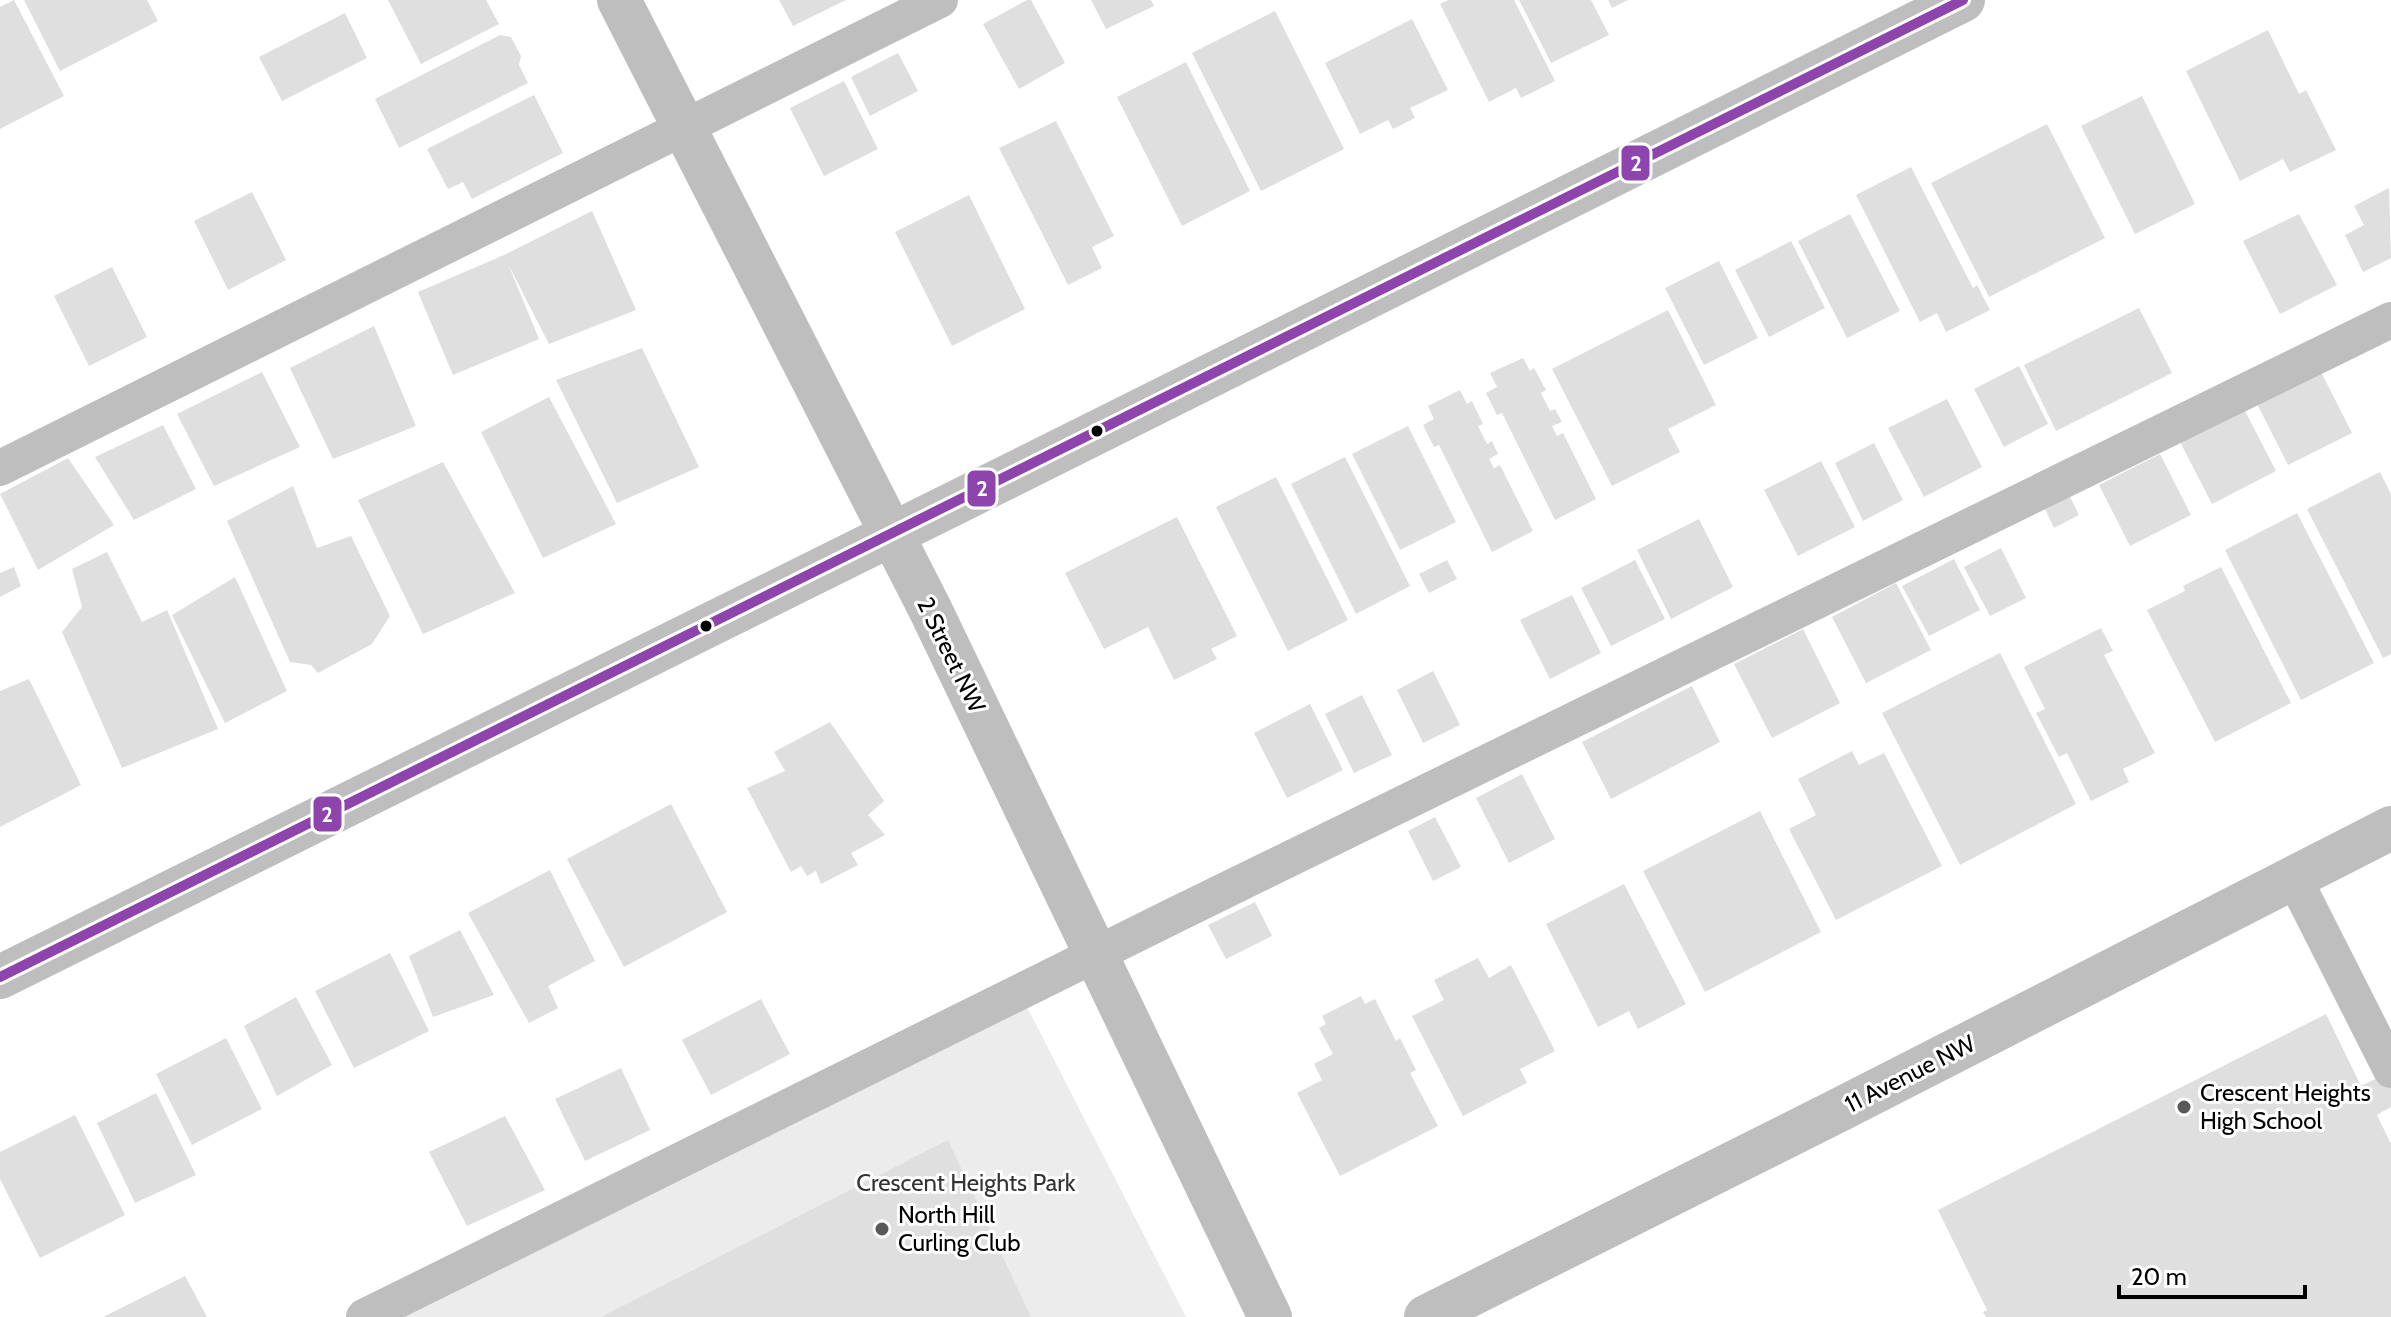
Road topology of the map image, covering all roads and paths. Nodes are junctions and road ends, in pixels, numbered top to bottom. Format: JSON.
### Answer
{"nodes":[{"id":1,"x":619,"y":0,"type":"edge"},
{"id":2,"x":940,"y":0,"type":"edge"},
{"id":3,"x":1963,"y":0,"type":"edge"},
{"id":4,"x":685,"y":129,"type":"junction"},
{"id":5,"x":2391,"y":320,"type":"edge"},
{"id":6,"x":0,"y":468,"type":"edge"},
{"id":7,"x":892,"y":535,"type":"junction"},
{"id":8,"x":2391,"y":828,"type":"edge"},
{"id":9,"x":2294,"y":878,"type":"junction"},
{"id":10,"x":1095,"y":955,"type":"junction"},
{"id":11,"x":0,"y":977,"type":"edge"},
{"id":12,"x":2391,"y":1070,"type":"edge"},
{"id":13,"x":364,"y":1317,"type":"edge"},
{"id":14,"x":1270,"y":1317,"type":"edge"},
{"id":15,"x":1426,"y":1317,"type":"edge"}],
"edges":[{"from":1,"to":4,"type":"street","name":"2 Street NW"},
{"from":2,"to":4,"type":"lane"},
{"from":3,"to":7,"type":"street"},
{"from":4,"to":6,"type":"lane"},
{"from":4,"to":7,"type":"street","name":"2 Street NW"},
{"from":5,"to":10,"type":"lane"},
{"from":7,"to":10,"type":"street","name":"2 Street NW"},
{"from":7,"to":11,"type":"street"},
{"from":8,"to":9,"type":"street","name":"11 Avenue NW"},
{"from":9,"to":12,"type":"lane"},
{"from":9,"to":15,"type":"street","name":"11 Avenue NW"},
{"from":10,"to":13,"type":"lane"},
{"from":10,"to":14,"type":"street","name":"2 Street NW"}]}
